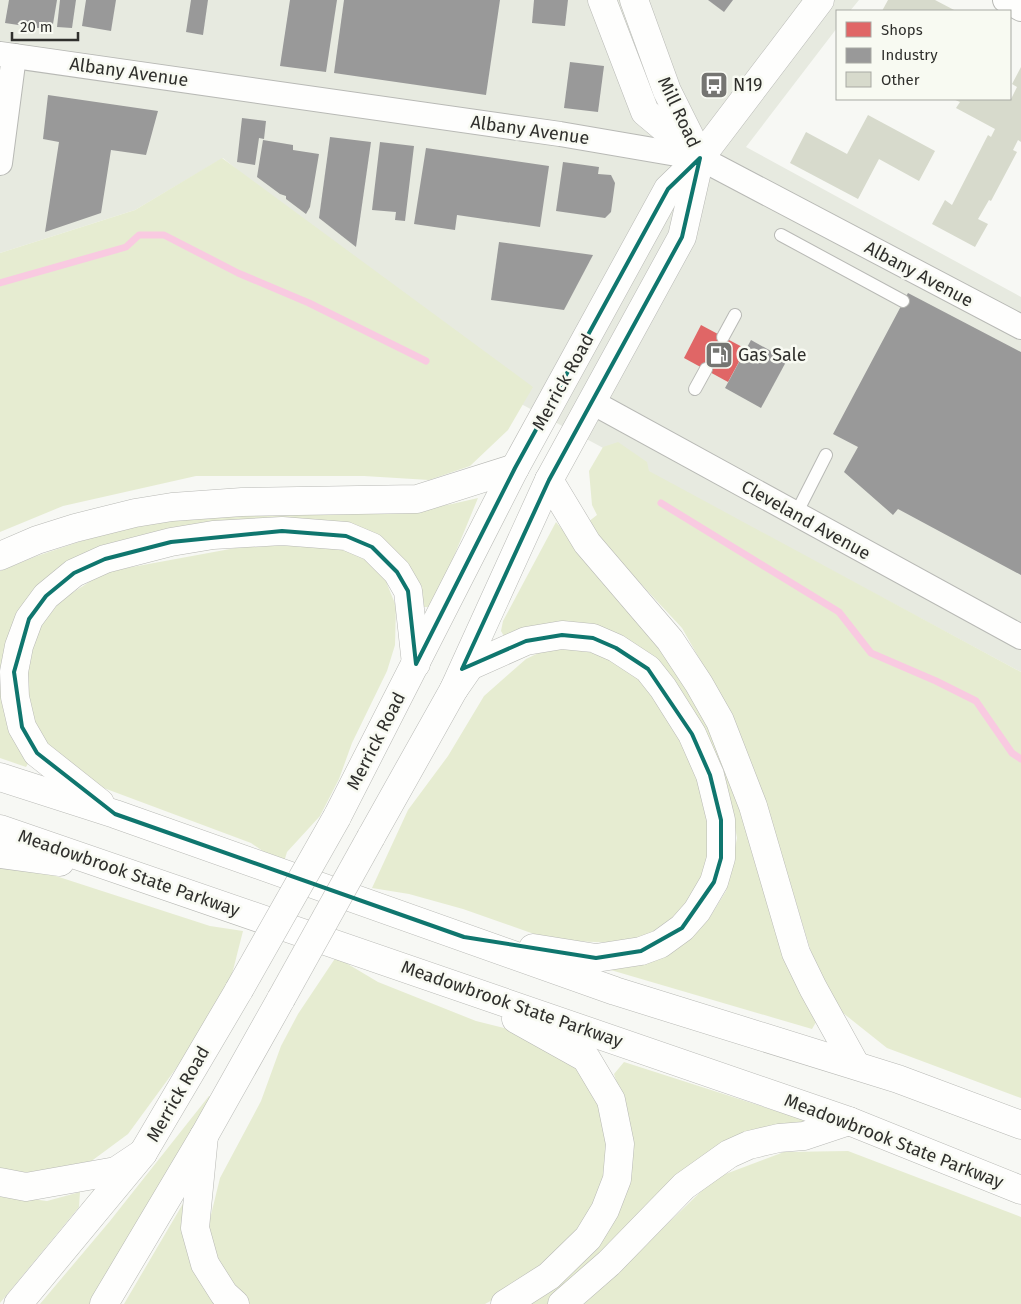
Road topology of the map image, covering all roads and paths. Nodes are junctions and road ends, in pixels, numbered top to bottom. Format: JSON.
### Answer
{"nodes":[{"id":1,"x":602,"y":0,"type":"edge"},
{"id":2,"x":634,"y":0,"type":"edge"},
{"id":3,"x":820,"y":0,"type":"edge"},
{"id":4,"x":1005,"y":0,"type":"edge"},
{"id":5,"x":1021,"y":9,"type":"edge"},
{"id":6,"x":7,"y":55,"type":"edge"},
{"id":7,"x":700,"y":158,"type":"junction"},
{"id":8,"x":0,"y":163,"type":"edge"},
{"id":9,"x":781,"y":235,"type":"dead end"},
{"id":10,"x":903,"y":301,"type":"dead end"},
{"id":11,"x":735,"y":316,"type":"dead end"},
{"id":12,"x":1021,"y":328,"type":"edge"},
{"id":13,"x":723,"y":337,"type":"dead end"},
{"id":14,"x":706,"y":369,"type":"dead end"},
{"id":15,"x":695,"y":389,"type":"dead end"},
{"id":16,"x":592,"y":402,"type":"junction"},
{"id":17,"x":826,"y":456,"type":"dead end"},
{"id":18,"x":515,"y":468,"type":"junction"},
{"id":19,"x":549,"y":480,"type":"junction"},
{"id":20,"x":796,"y":514,"type":"junction"},
{"id":21,"x":0,"y":556,"type":"edge"},
{"id":22,"x":1021,"y":637,"type":"edge"},
{"id":23,"x":416,"y":664,"type":"junction"},
{"id":24,"x":454,"y":688,"type":"junction"},
{"id":25,"x":0,"y":777,"type":"edge"},
{"id":26,"x":114,"y":814,"type":"junction"},
{"id":27,"x":0,"y":829,"type":"edge"},
{"id":28,"x":0,"y":854,"type":"edge"},
{"id":29,"x":118,"y":870,"type":"junction"},
{"id":30,"x":464,"y":937,"type":"junction"},
{"id":31,"x":451,"y":983,"type":"junction"},
{"id":32,"x":854,"y":1064,"type":"junction"},
{"id":33,"x":849,"y":1121,"type":"junction"},
{"id":34,"x":1021,"y":1125,"type":"edge"},
{"id":35,"x":204,"y":1136,"type":"junction"},
{"id":36,"x":144,"y":1153,"type":"junction"},
{"id":37,"x":0,"y":1182,"type":"edge"},
{"id":38,"x":1021,"y":1190,"type":"edge"},
{"id":39,"x":18,"y":1304,"type":"edge"},
{"id":40,"x":104,"y":1304,"type":"edge"},
{"id":41,"x":235,"y":1304,"type":"edge"},
{"id":42,"x":505,"y":1304,"type":"edge"},
{"id":43,"x":562,"y":1304,"type":"edge"}],
"edges":[{"from":1,"to":7,"type":"main road","name":"Mill Road"},
{"from":2,"to":7,"type":"main road","name":"Mill Road"},
{"from":3,"to":7,"type":"main road","name":"Merrick Road"},
{"from":4,"to":5,"type":"street"},
{"from":6,"to":7,"type":"street","name":"Albany Avenue"},
{"from":6,"to":8,"type":"street"},
{"from":7,"to":12,"type":"street","name":"Albany Avenue"},
{"from":7,"to":16,"type":"main road","name":"Merrick Road"},
{"from":7,"to":18,"type":"main road","name":"Merrick Road"},
{"from":9,"to":10,"type":"lane"},
{"from":11,"to":13,"type":"lane"},
{"from":14,"to":15,"type":"lane"},
{"from":16,"to":19,"type":"main road","name":"Merrick Road"},
{"from":16,"to":20,"type":"street","name":"Cleveland Avenue"},
{"from":17,"to":20,"type":"lane"},
{"from":18,"to":21,"type":"main road"},
{"from":18,"to":23,"type":"main road","name":"Merrick Road"},
{"from":19,"to":24,"type":"main road","name":"Merrick Road"},
{"from":19,"to":32,"type":"main road"},
{"from":20,"to":22,"type":"street","name":"Cleveland Avenue"},
{"from":23,"to":26,"type":"main road"},
{"from":23,"to":36,"type":"main road","name":"Merrick Road","bridge":true},
{"from":24,"to":30,"type":"main road"},
{"from":24,"to":35,"type":"main road","name":"Merrick Road","bridge":true},
{"from":25,"to":26,"type":"main road"},
{"from":26,"to":30,"type":"main road"},
{"from":27,"to":29,"type":"main road","name":"Meadowbrook State Parkway"},
{"from":28,"to":29,"type":"main road"},
{"from":29,"to":31,"type":"main road","name":"Meadowbrook State Parkway"},
{"from":30,"to":32,"type":"main road"},
{"from":31,"to":33,"type":"main road","name":"Meadowbrook State Parkway"},
{"from":31,"to":42,"type":"main road"},
{"from":32,"to":34,"type":"main road"},
{"from":33,"to":38,"type":"main road","name":"Meadowbrook State Parkway"},
{"from":33,"to":43,"type":"main road"},
{"from":35,"to":40,"type":"main road","name":"Merrick Road"},
{"from":35,"to":41,"type":"main road"},
{"from":36,"to":37,"type":"main road"},
{"from":36,"to":39,"type":"main road","name":"Merrick Road"}]}
